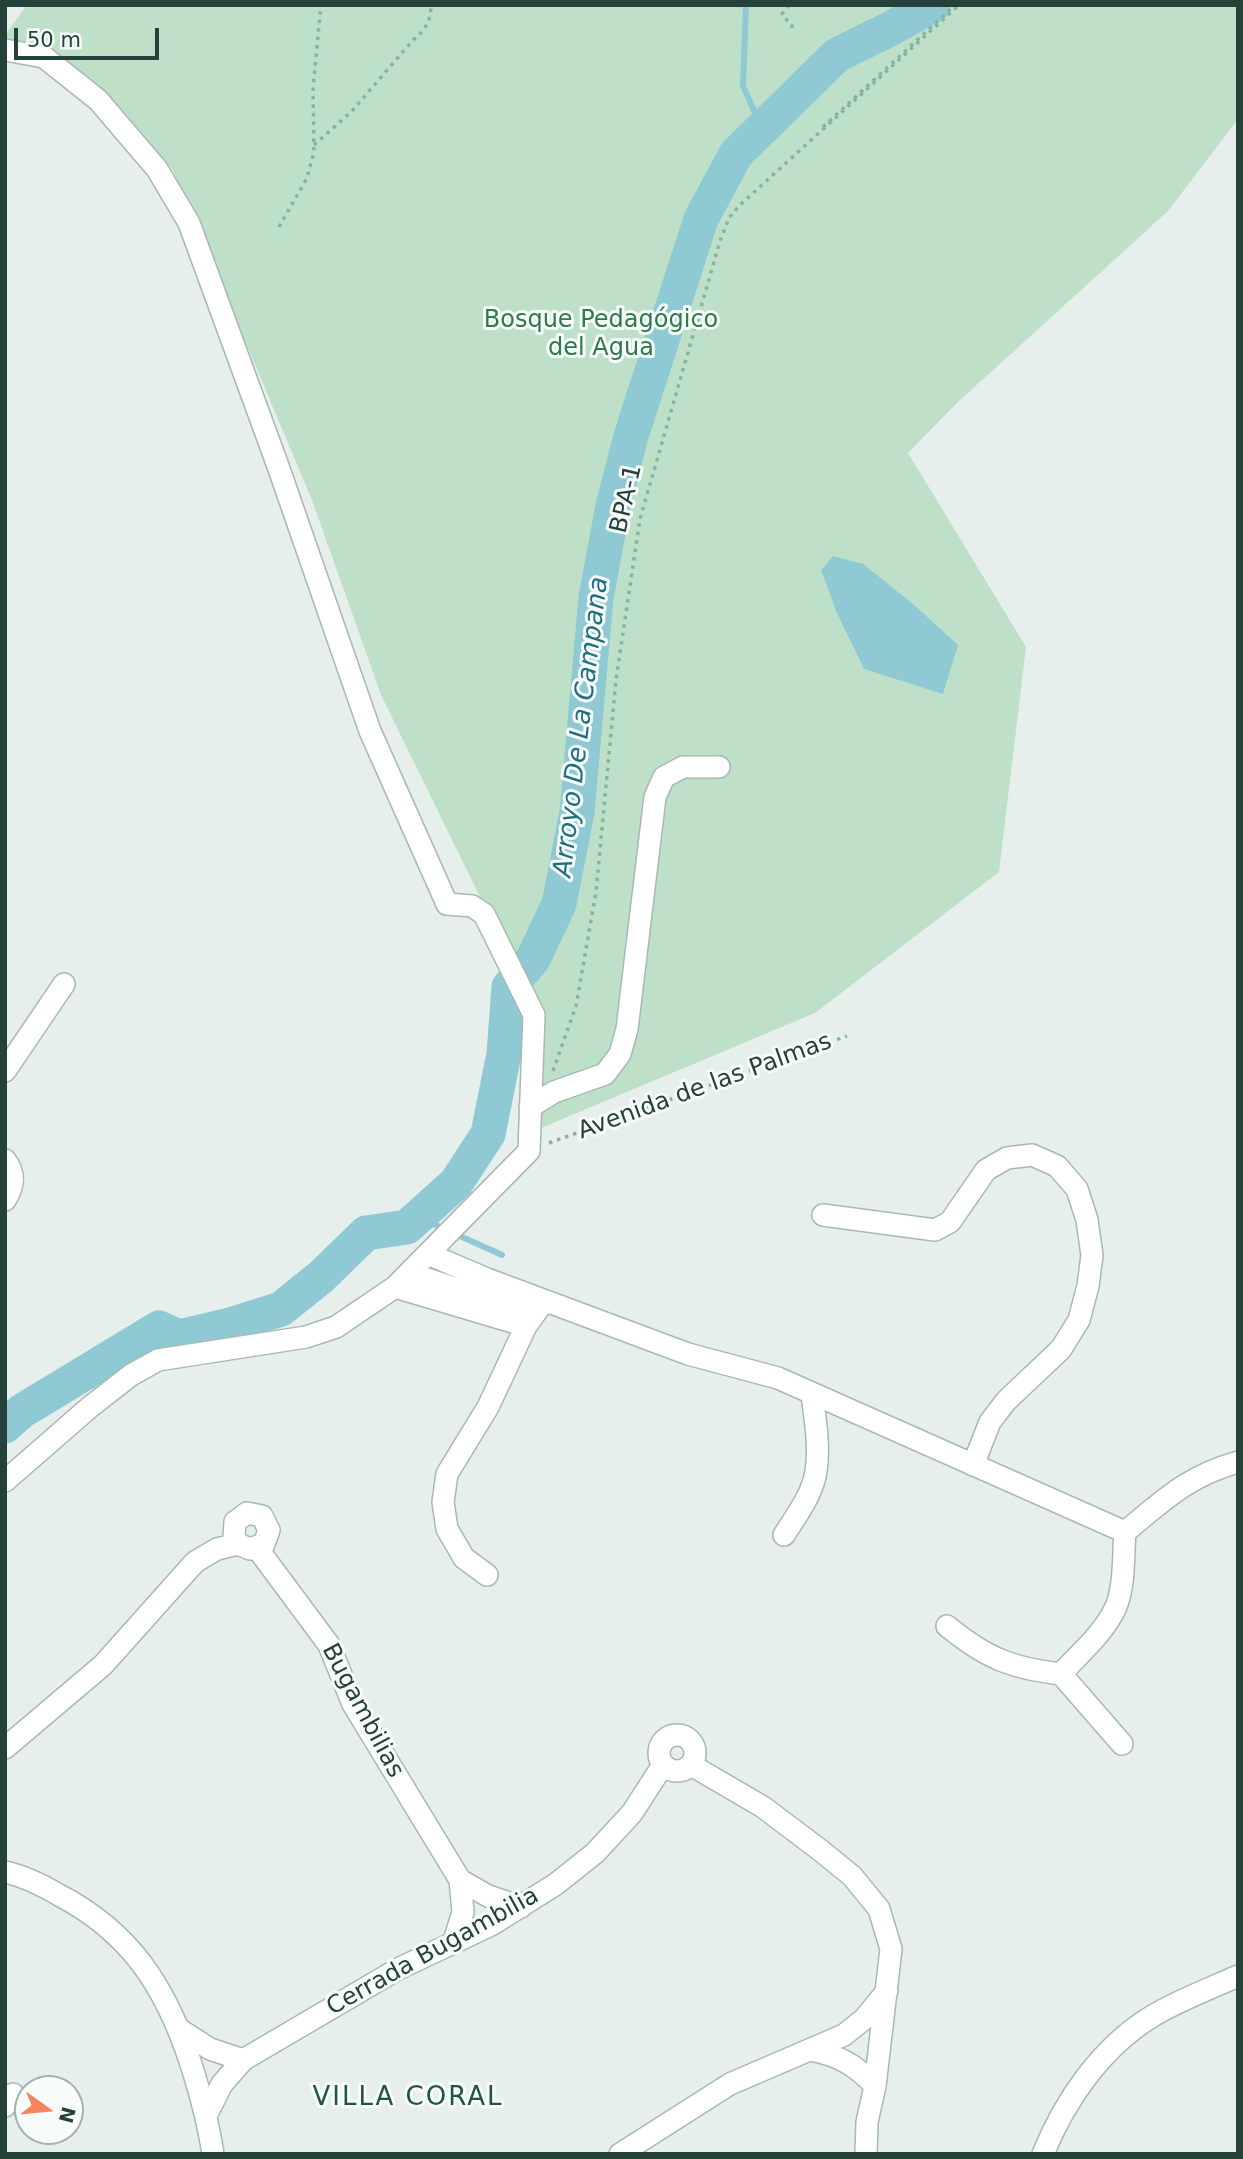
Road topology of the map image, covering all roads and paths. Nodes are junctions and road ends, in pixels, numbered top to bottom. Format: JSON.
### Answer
{"nodes":[{"id":1,"x":321,"y":5,"type":"edge"},
{"id":2,"x":431,"y":5,"type":"edge"},
{"id":3,"x":789,"y":5,"type":"edge"},
{"id":4,"x":957,"y":5,"type":"edge"},
{"id":5,"x":796,"y":31,"type":"dead end"},
{"id":6,"x":5,"y":50,"type":"edge"},
{"id":7,"x":314,"y":145,"type":"junction"},
{"id":8,"x":279,"y":227,"type":"dead end"},
{"id":9,"x":719,"y":767,"type":"dead end"},
{"id":10,"x":64,"y":984,"type":"dead end"},
{"id":11,"x":847,"y":1036,"type":"dead end"},
{"id":12,"x":5,"y":1071,"type":"edge"},
{"id":13,"x":538,"y":1102,"type":"junction"},
{"id":14,"x":562,"y":1139,"type":"dead end"},
{"id":15,"x":9,"y":1164,"type":"edge"},
{"id":16,"x":5,"y":1200,"type":"edge"},
{"id":17,"x":823,"y":1215,"type":"dead end"},
{"id":18,"x":434,"y":1247,"type":"junction"},
{"id":19,"x":402,"y":1280,"type":"junction"},
{"id":20,"x":535,"y":1314,"type":"junction"},
{"id":21,"x":812,"y":1394,"type":"junction"},
{"id":22,"x":1238,"y":1462,"type":"edge"},
{"id":23,"x":973,"y":1465,"type":"junction"},
{"id":24,"x":5,"y":1481,"type":"edge"},
{"id":25,"x":1125,"y":1532,"type":"junction"},
{"id":26,"x":784,"y":1535,"type":"dead end"},
{"id":27,"x":487,"y":1575,"type":"dead end"},
{"id":28,"x":947,"y":1626,"type":"dead end"},
{"id":29,"x":1061,"y":1674,"type":"junction"},
{"id":30,"x":1122,"y":1744,"type":"dead end"},
{"id":31,"x":5,"y":1748,"type":"edge"},
{"id":32,"x":663,"y":1765,"type":"junction"},
{"id":33,"x":691,"y":1765,"type":"junction"},
{"id":34,"x":7,"y":1870,"type":"edge"},
{"id":35,"x":460,"y":1880,"type":"junction"},
{"id":36,"x":521,"y":1907,"type":"junction"},
{"id":37,"x":454,"y":1941,"type":"junction"},
{"id":38,"x":1238,"y":1976,"type":"edge"},
{"id":39,"x":888,"y":1990,"type":"junction"},
{"id":40,"x":179,"y":2029,"type":"junction"},
{"id":41,"x":810,"y":2050,"type":"junction"},
{"id":42,"x":243,"y":2060,"type":"junction"},
{"id":43,"x":875,"y":2086,"type":"junction"},
{"id":44,"x":207,"y":2114,"type":"junction"},
{"id":45,"x":214,"y":2154,"type":"edge"},
{"id":46,"x":620,"y":2154,"type":"edge"},
{"id":47,"x":866,"y":2154,"type":"edge"},
{"id":48,"x":1043,"y":2154,"type":"edge"}],
"edges":[{"from":1,"to":7,"type":"path"},
{"from":2,"to":7,"type":"path"},
{"from":3,"to":5,"type":"path"},
{"from":4,"to":13,"type":"path"},
{"from":6,"to":13,"type":"street"},
{"from":7,"to":8,"type":"path"},
{"from":9,"to":13,"type":"street"},
{"from":10,"to":12,"type":"street"},
{"from":11,"to":14,"type":"path","name":"Avenida de las Palmas"},
{"from":13,"to":18,"type":"street"},
{"from":15,"to":16,"type":"street"},
{"from":17,"to":23,"type":"street"},
{"from":18,"to":19,"type":"street"},
{"from":18,"to":20,"type":"street"},
{"from":19,"to":20,"type":"street"},
{"from":19,"to":24,"type":"street"},
{"from":20,"to":21,"type":"street"},
{"from":20,"to":27,"type":"street"},
{"from":21,"to":23,"type":"street"},
{"from":21,"to":26,"type":"street"},
{"from":22,"to":25,"type":"street"},
{"from":23,"to":25,"type":"street"},
{"from":25,"to":29,"type":"street"},
{"from":28,"to":29,"type":"street"},
{"from":29,"to":30,"type":"street"},
{"from":31,"to":35,"type":"street","name":"Bugambilias"},
{"from":32,"to":33,"type":"street"},
{"from":32,"to":33,"type":"street"},
{"from":32,"to":36,"type":"street","name":"Cerrada Bugambilia"},
{"from":33,"to":39,"type":"street"},
{"from":34,"to":40,"type":"street"},
{"from":35,"to":36,"type":"street","name":"Bugambilias"},
{"from":35,"to":37,"type":"street","name":"Bugambilias"},
{"from":36,"to":37,"type":"street","name":"Cerrada Bugambilia"},
{"from":37,"to":42,"type":"street","name":"Cerrada Bugambilia"},
{"from":38,"to":48,"type":"street"},
{"from":39,"to":41,"type":"street"},
{"from":39,"to":43,"type":"street"},
{"from":40,"to":42,"type":"street"},
{"from":40,"to":44,"type":"street"},
{"from":41,"to":43,"type":"street"},
{"from":41,"to":46,"type":"street"},
{"from":42,"to":44,"type":"street","name":"Cerrada Bugambilia"},
{"from":43,"to":47,"type":"street"},
{"from":44,"to":45,"type":"street"}]}
